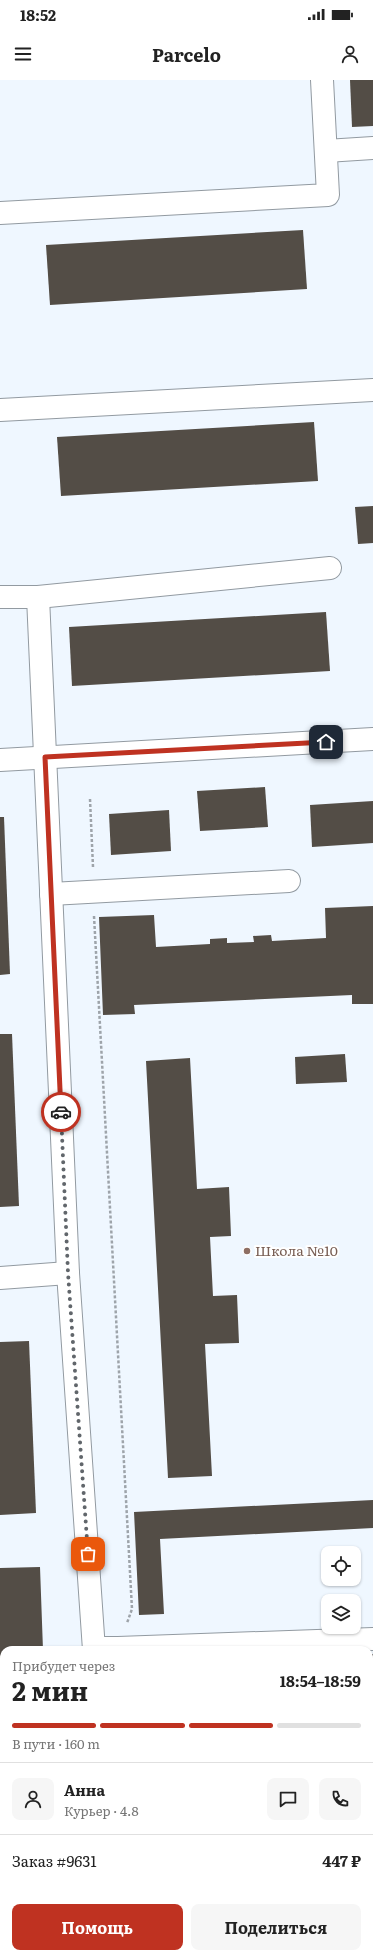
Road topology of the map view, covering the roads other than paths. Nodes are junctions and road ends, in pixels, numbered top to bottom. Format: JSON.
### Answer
{"nodes":[{"id":1,"x":322,"y":80,"type":"edge"},
{"id":2,"x":373,"y":148,"type":"edge"},
{"id":3,"x":326,"y":151,"type":"junction"},
{"id":4,"x":0,"y":213,"type":"edge"},
{"id":5,"x":373,"y":390,"type":"edge"},
{"id":6,"x":0,"y":410,"type":"edge"},
{"id":7,"x":330,"y":568,"type":"dead end"},
{"id":8,"x":0,"y":597,"type":"edge"},
{"id":9,"x":38,"y":597,"type":"junction"},
{"id":10,"x":373,"y":739,"type":"edge"},
{"id":11,"x":45,"y":757,"type":"junction"},
{"id":12,"x":0,"y":760,"type":"edge"},
{"id":13,"x":289,"y":881,"type":"dead end"},
{"id":14,"x":51,"y":894,"type":"junction"},
{"id":15,"x":68,"y":1273,"type":"junction"},
{"id":16,"x":0,"y":1278,"type":"edge"},
{"id":17,"x":373,"y":1639,"type":"edge"},
{"id":18,"x":94,"y":1646,"type":"edge"},
{"id":19,"x":175,"y":1646,"type":"edge"}],
"edges":[{"from":1,"to":3,"type":"street"},
{"from":2,"to":3,"type":"street"},
{"from":3,"to":4,"type":"street"},
{"from":5,"to":6,"type":"street"},
{"from":7,"to":9,"type":"street"},
{"from":8,"to":9,"type":"street"},
{"from":9,"to":11,"type":"street"},
{"from":10,"to":11,"type":"street"},
{"from":11,"to":12,"type":"street"},
{"from":11,"to":14,"type":"street"},
{"from":13,"to":14,"type":"street"},
{"from":14,"to":15,"type":"street"},
{"from":15,"to":16,"type":"street"},
{"from":15,"to":18,"type":"street"},
{"from":17,"to":19,"type":"street"}]}
